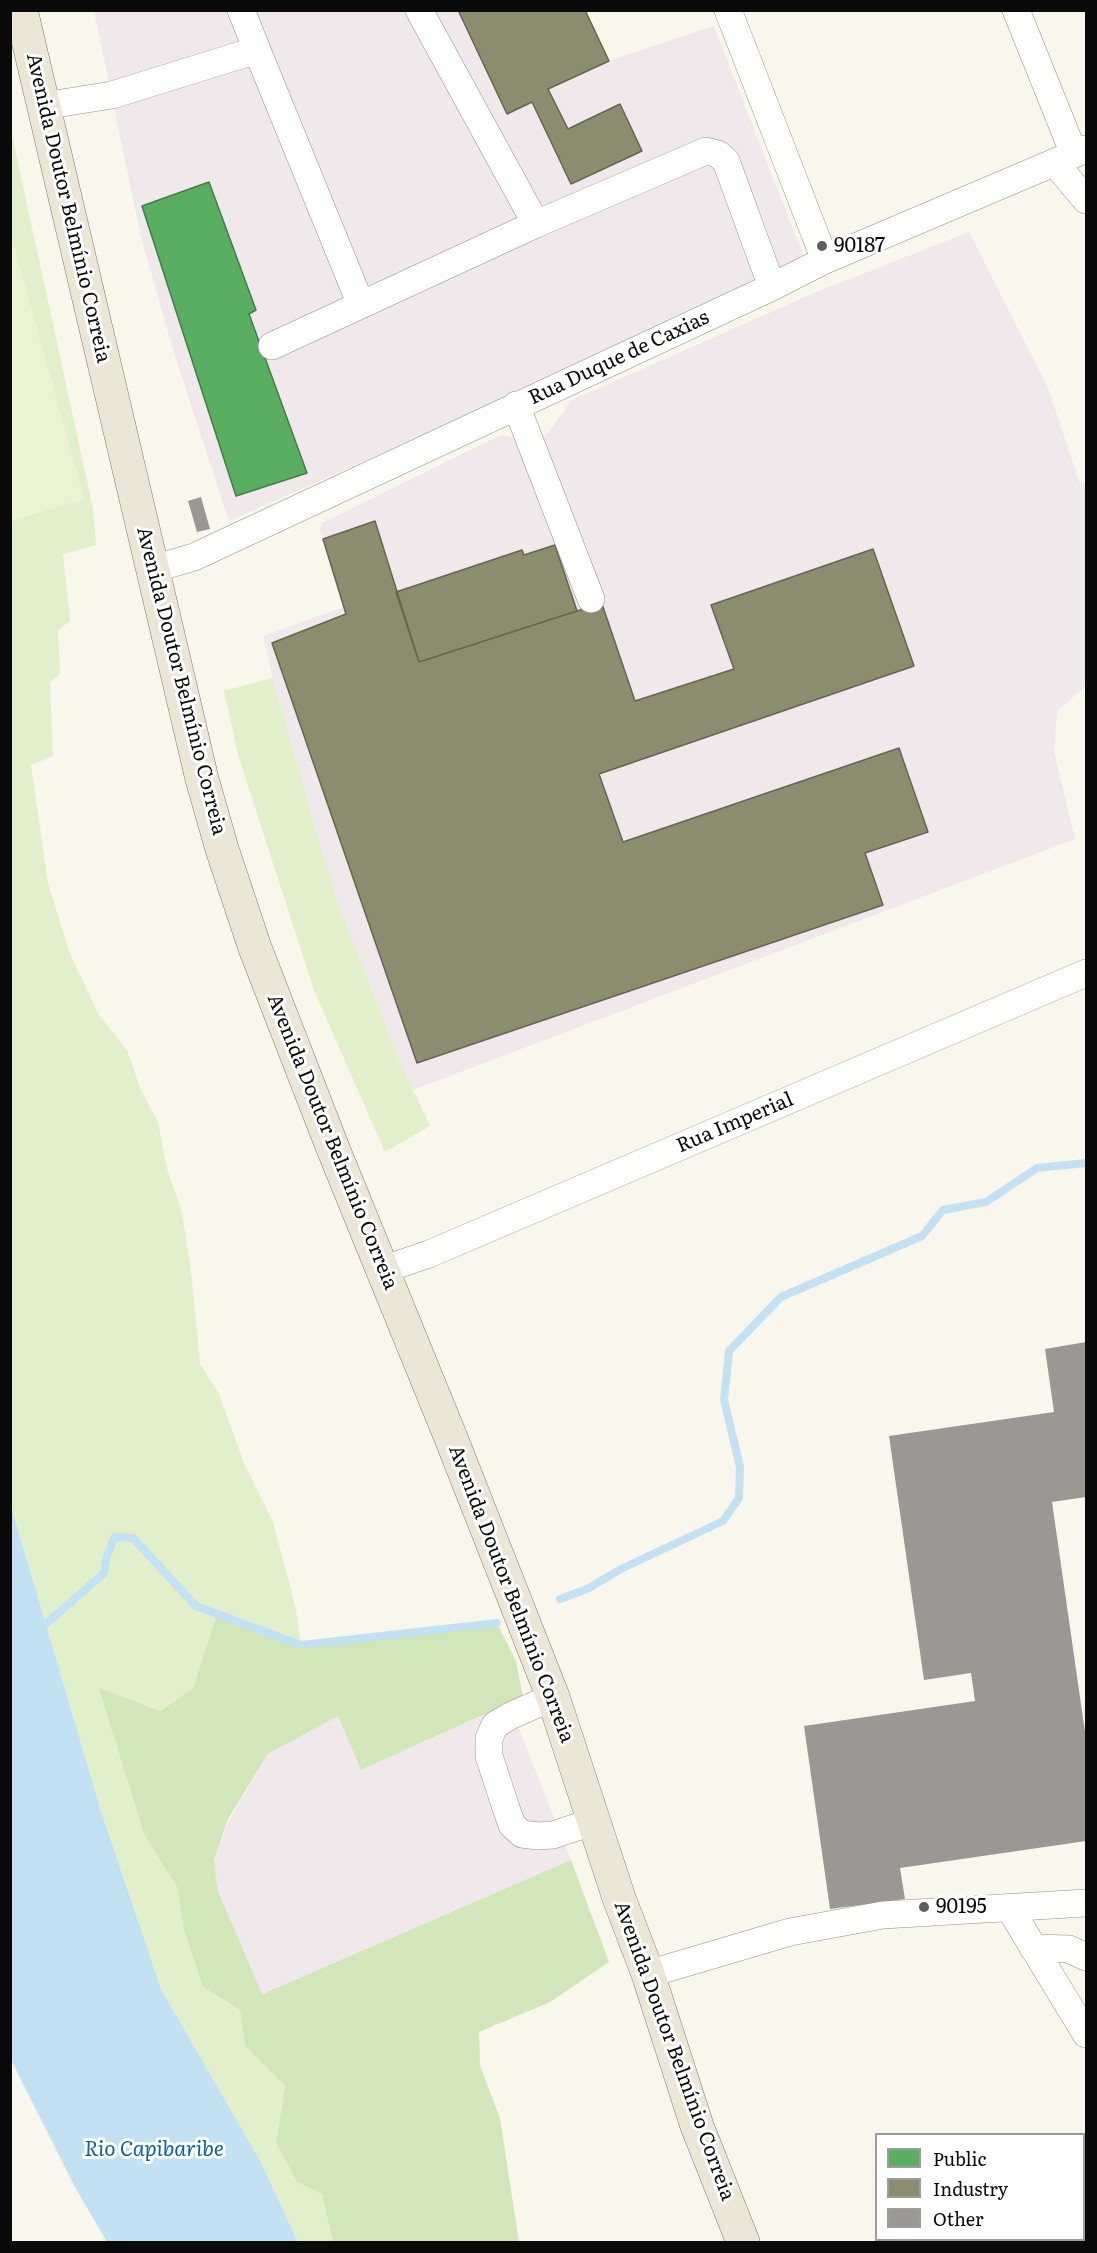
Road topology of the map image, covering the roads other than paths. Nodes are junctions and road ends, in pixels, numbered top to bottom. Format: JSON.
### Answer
{"nodes":[{"id":1,"x":21,"y":10,"type":"edge"},
{"id":2,"x":241,"y":10,"type":"edge"},
{"id":3,"x":419,"y":10,"type":"edge"},
{"id":4,"x":728,"y":10,"type":"edge"},
{"id":5,"x":1016,"y":10,"type":"edge"},
{"id":6,"x":257,"y":50,"type":"junction"},
{"id":7,"x":43,"y":106,"type":"junction"},
{"id":8,"x":1072,"y":155,"type":"edge"},
{"id":9,"x":1086,"y":200,"type":"edge"},
{"id":10,"x":536,"y":224,"type":"junction"},
{"id":11,"x":825,"y":260,"type":"junction"},
{"id":12,"x":772,"y":287,"type":"junction"},
{"id":13,"x":361,"y":305,"type":"junction"},
{"id":14,"x":272,"y":346,"type":"dead end"},
{"id":15,"x":516,"y":405,"type":"junction"},
{"id":16,"x":153,"y":569,"type":"junction"},
{"id":17,"x":591,"y":599,"type":"dead end"},
{"id":18,"x":1086,"y":973,"type":"edge"},
{"id":19,"x":382,"y":1270,"type":"junction"},
{"id":20,"x":553,"y":1697,"type":"junction"},
{"id":21,"x":594,"y":1821,"type":"junction"},
{"id":22,"x":1086,"y":1903,"type":"edge"},
{"id":23,"x":1010,"y":1909,"type":"junction"},
{"id":24,"x":1033,"y":1948,"type":"junction"},
{"id":25,"x":1086,"y":1957,"type":"edge"},
{"id":26,"x":648,"y":1974,"type":"junction"},
{"id":27,"x":1086,"y":2034,"type":"edge"},
{"id":28,"x":743,"y":2242,"type":"edge"}],
"edges":[{"from":1,"to":7,"type":"main road","name":"Avenida Doutor Belmínio Correia"},
{"from":2,"to":6,"type":"street"},
{"from":3,"to":10,"type":"street"},
{"from":4,"to":11,"type":"street"},
{"from":5,"to":8,"type":"street"},
{"from":6,"to":7,"type":"street"},
{"from":6,"to":13,"type":"street"},
{"from":7,"to":16,"type":"main road","name":"Avenida Doutor Belmínio Correia"},
{"from":8,"to":9,"type":"street"},
{"from":8,"to":11,"type":"street","name":"Rua Duque de Caxias"},
{"from":10,"to":12,"type":"street"},
{"from":10,"to":13,"type":"street"},
{"from":11,"to":12,"type":"street","name":"Rua Duque de Caxias"},
{"from":12,"to":15,"type":"street","name":"Rua Duque de Caxias"},
{"from":13,"to":14,"type":"street"},
{"from":15,"to":16,"type":"street","name":"Rua Duque de Caxias"},
{"from":15,"to":17,"type":"street"},
{"from":16,"to":19,"type":"main road","name":"Avenida Doutor Belmínio Correia"},
{"from":18,"to":19,"type":"street","name":"Rua Imperial"},
{"from":19,"to":20,"type":"main road","name":"Avenida Doutor Belmínio Correia"},
{"from":20,"to":21,"type":"main road","name":"Avenida Doutor Belmínio Correia"},
{"from":20,"to":21,"type":"street"},
{"from":21,"to":26,"type":"main road","name":"Avenida Doutor Belmínio Correia"},
{"from":22,"to":23,"type":"street"},
{"from":23,"to":24,"type":"street"},
{"from":23,"to":26,"type":"street"},
{"from":24,"to":25,"type":"street"},
{"from":24,"to":27,"type":"street"},
{"from":26,"to":28,"type":"main road","name":"Avenida Doutor Belmínio Correia"}]}
